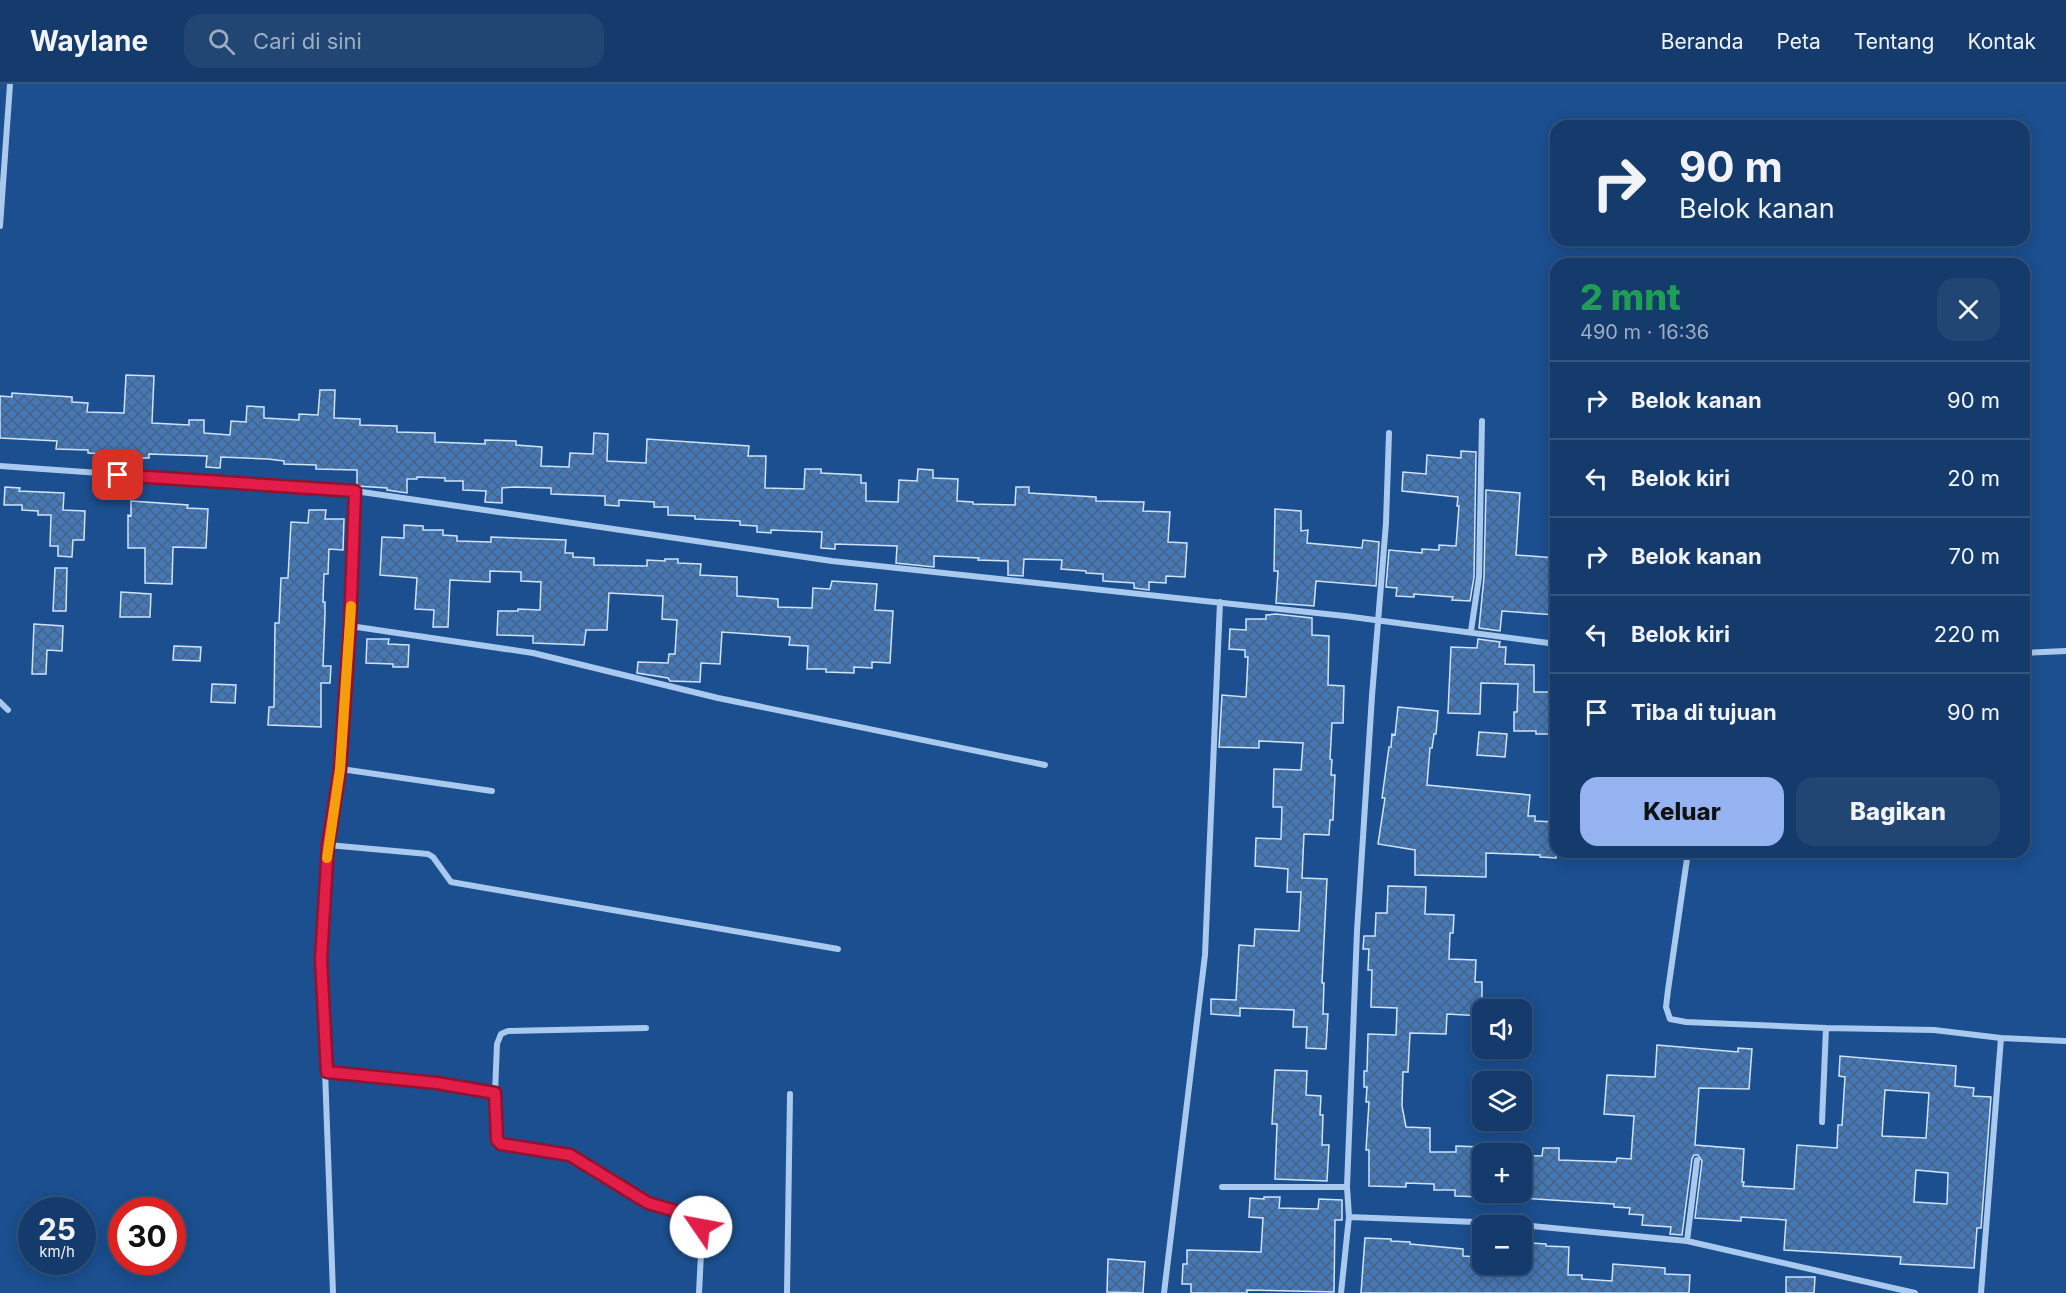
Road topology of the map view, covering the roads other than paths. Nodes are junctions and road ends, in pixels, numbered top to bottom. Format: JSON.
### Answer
{"nodes":[{"id":1,"x":10,"y":84,"type":"edge"},
{"id":2,"x":0,"y":226,"type":"edge"},
{"id":3,"x":1482,"y":421,"type":"dead end"},
{"id":4,"x":1389,"y":433,"type":"dead end"},
{"id":5,"x":0,"y":466,"type":"edge"},
{"id":6,"x":355,"y":491,"type":"junction"},
{"id":7,"x":1220,"y":602,"type":"junction"},
{"id":8,"x":1378,"y":621,"type":"junction"},
{"id":9,"x":350,"y":626,"type":"junction"},
{"id":10,"x":1471,"y":632,"type":"junction"},
{"id":11,"x":1550,"y":643,"type":"edge"},
{"id":12,"x":2066,"y":651,"type":"edge"},
{"id":13,"x":2030,"y":653,"type":"edge"},
{"id":14,"x":0,"y":702,"type":"edge"},
{"id":15,"x":8,"y":710,"type":"dead end"},
{"id":16,"x":1045,"y":765,"type":"dead end"},
{"id":17,"x":340,"y":769,"type":"junction"},
{"id":18,"x":492,"y":791,"type":"dead end"},
{"id":19,"x":328,"y":845,"type":"junction"},
{"id":20,"x":1687,"y":858,"type":"edge"},
{"id":21,"x":838,"y":948,"type":"dead end"},
{"id":22,"x":646,"y":1028,"type":"dead end"},
{"id":23,"x":1826,"y":1028,"type":"junction"},
{"id":24,"x":2001,"y":1038,"type":"junction"},
{"id":25,"x":2066,"y":1041,"type":"edge"},
{"id":26,"x":327,"y":1072,"type":"junction"},
{"id":27,"x":495,"y":1093,"type":"junction"},
{"id":28,"x":790,"y":1094,"type":"dead end"},
{"id":29,"x":1822,"y":1122,"type":"dead end"},
{"id":30,"x":1697,"y":1160,"type":"dead end"},
{"id":31,"x":1222,"y":1187,"type":"dead end"},
{"id":32,"x":1347,"y":1187,"type":"junction"},
{"id":33,"x":1349,"y":1217,"type":"junction"},
{"id":34,"x":1687,"y":1241,"type":"junction"},
{"id":35,"x":333,"y":1293,"type":"edge"},
{"id":36,"x":699,"y":1293,"type":"edge"},
{"id":37,"x":788,"y":1293,"type":"edge"},
{"id":38,"x":1164,"y":1293,"type":"edge"},
{"id":39,"x":1341,"y":1293,"type":"edge"},
{"id":40,"x":1915,"y":1293,"type":"edge"},
{"id":41,"x":1981,"y":1293,"type":"edge"}],
"edges":[{"from":1,"to":2,"type":"street"},
{"from":3,"to":10,"type":"street"},
{"from":4,"to":8,"type":"street"},
{"from":5,"to":6,"type":"street"},
{"from":6,"to":7,"type":"street"},
{"from":6,"to":9,"type":"street"},
{"from":7,"to":8,"type":"street"},
{"from":7,"to":38,"type":"street"},
{"from":8,"to":10,"type":"street"},
{"from":8,"to":32,"type":"street"},
{"from":9,"to":16,"type":"street"},
{"from":9,"to":17,"type":"street"},
{"from":10,"to":11,"type":"street"},
{"from":12,"to":13,"type":"street"},
{"from":14,"to":15,"type":"street"},
{"from":17,"to":18,"type":"street"},
{"from":17,"to":19,"type":"street"},
{"from":19,"to":21,"type":"street"},
{"from":19,"to":26,"type":"street"},
{"from":20,"to":23,"type":"street"},
{"from":22,"to":27,"type":"street"},
{"from":23,"to":24,"type":"street"},
{"from":23,"to":29,"type":"street"},
{"from":24,"to":25,"type":"street"},
{"from":24,"to":41,"type":"street"},
{"from":26,"to":27,"type":"street"},
{"from":26,"to":35,"type":"street"},
{"from":27,"to":36,"type":"street"},
{"from":28,"to":37,"type":"street"},
{"from":30,"to":34,"type":"street"},
{"from":31,"to":32,"type":"street"},
{"from":32,"to":33,"type":"street"},
{"from":33,"to":34,"type":"street"},
{"from":33,"to":39,"type":"street"},
{"from":34,"to":40,"type":"street"}]}
